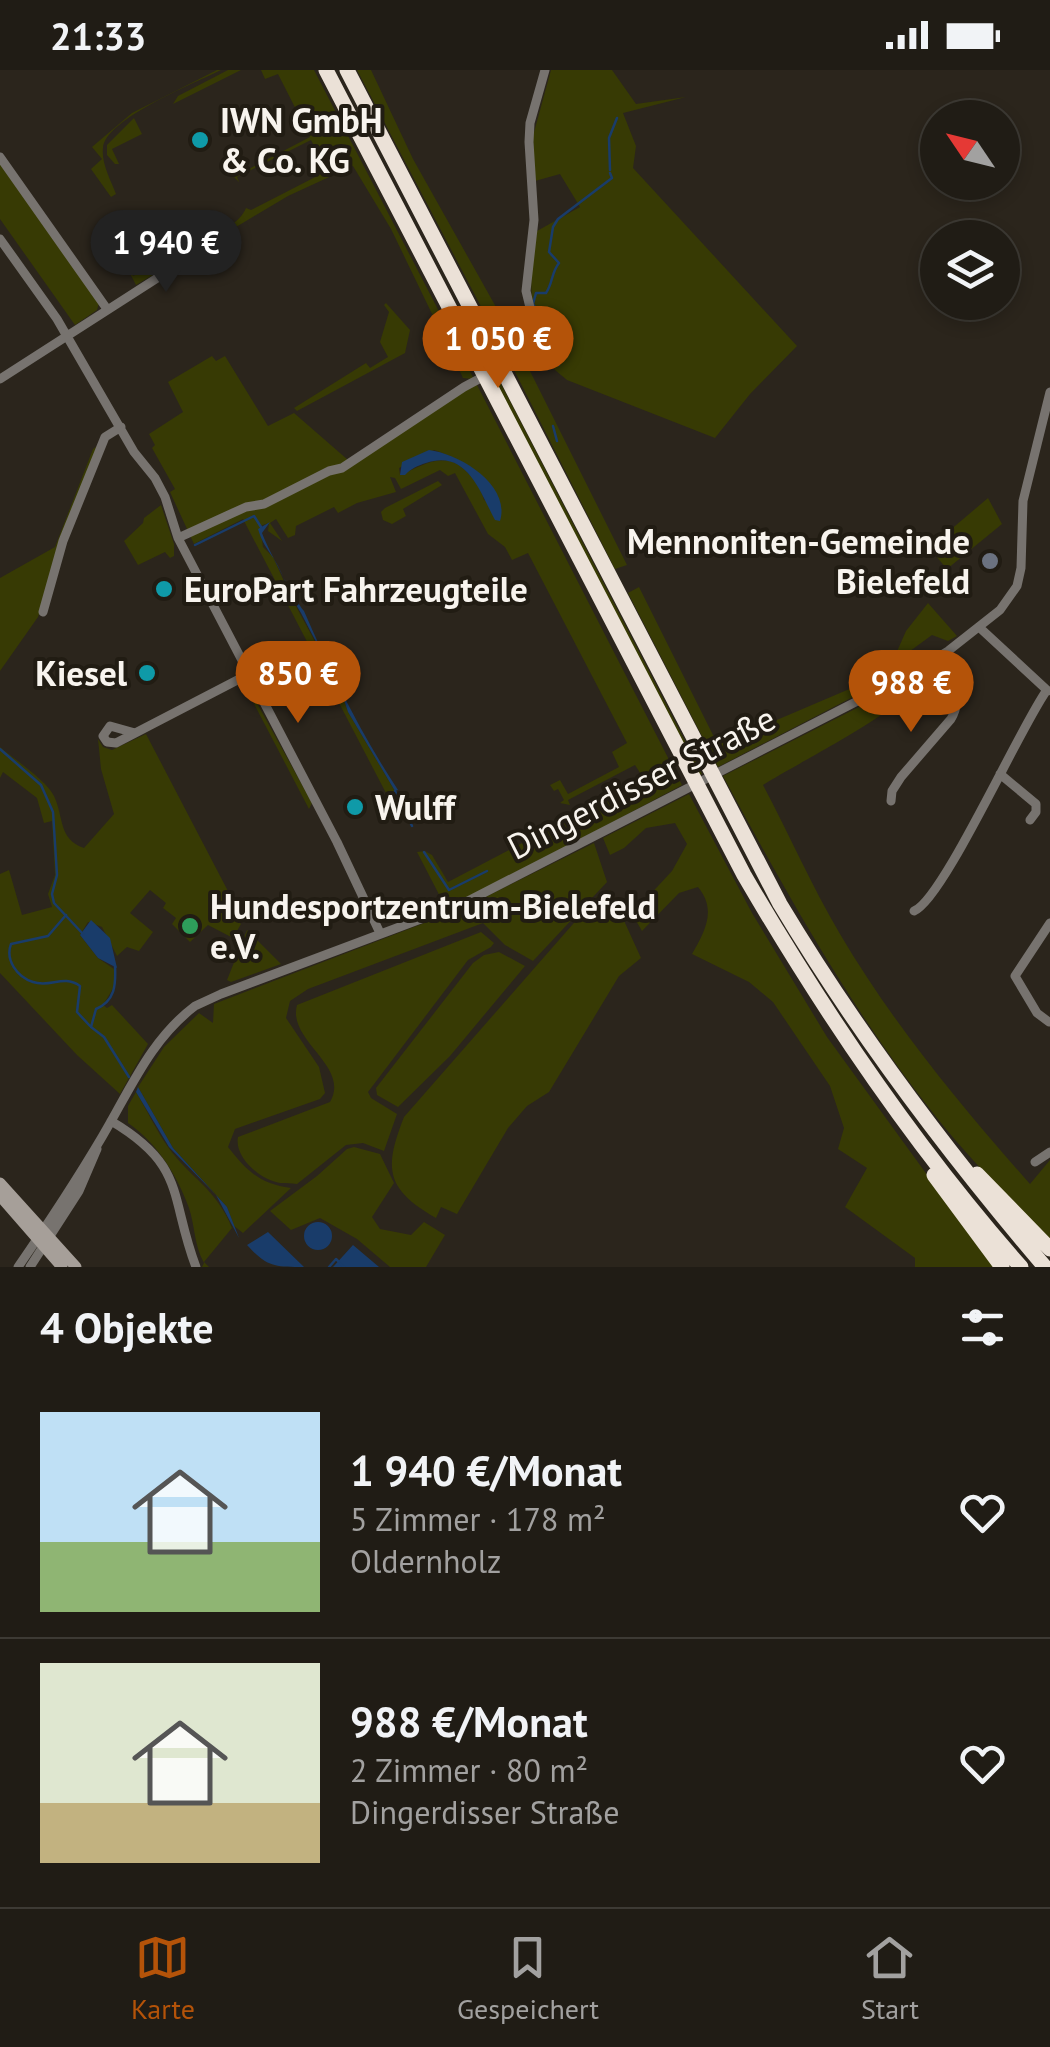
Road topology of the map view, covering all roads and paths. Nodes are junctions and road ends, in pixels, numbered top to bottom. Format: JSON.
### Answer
{"nodes":[{"id":1,"x":326,"y":70,"type":"edge"},
{"id":2,"x":346,"y":70,"type":"edge"},
{"id":3,"x":545,"y":70,"type":"edge"},
{"id":4,"x":0,"y":157,"type":"edge"},
{"id":5,"x":0,"y":238,"type":"edge"},
{"id":6,"x":213,"y":244,"type":"dead end"},
{"id":7,"x":107,"y":309,"type":"junction"},
{"id":8,"x":67,"y":335,"type":"junction"},
{"id":9,"x":0,"y":379,"type":"edge"},
{"id":10,"x":1050,"y":392,"type":"edge"},
{"id":11,"x":121,"y":428,"type":"junction"},
{"id":12,"x":178,"y":538,"type":"junction"},
{"id":13,"x":43,"y":612,"type":"dead end"},
{"id":14,"x":980,"y":628,"type":"junction"},
{"id":15,"x":928,"y":664,"type":"junction"},
{"id":16,"x":249,"y":674,"type":"junction"},
{"id":17,"x":1048,"y":692,"type":"edge"},
{"id":18,"x":135,"y":733,"type":"dead end"},
{"id":19,"x":1000,"y":774,"type":"junction"},
{"id":20,"x":891,"y":801,"type":"dead end"},
{"id":21,"x":1030,"y":820,"type":"dead end"},
{"id":22,"x":914,"y":911,"type":"dead end"},
{"id":23,"x":1050,"y":923,"type":"edge"},
{"id":24,"x":380,"y":932,"type":"junction"},
{"id":25,"x":1050,"y":1022,"type":"edge"},
{"id":26,"x":111,"y":1121,"type":"junction"},
{"id":27,"x":918,"y":1141,"type":"junction"},
{"id":28,"x":947,"y":1149,"type":"junction"},
{"id":29,"x":1050,"y":1152,"type":"edge"},
{"id":30,"x":1035,"y":1162,"type":"dead end"},
{"id":31,"x":0,"y":1182,"type":"edge"},
{"id":32,"x":0,"y":1196,"type":"edge"},
{"id":33,"x":43,"y":1239,"type":"junction"},
{"id":34,"x":1050,"y":1249,"type":"edge"},
{"id":35,"x":18,"y":1267,"type":"edge"},
{"id":36,"x":30,"y":1267,"type":"edge"},
{"id":37,"x":62,"y":1267,"type":"edge"},
{"id":38,"x":76,"y":1267,"type":"edge"},
{"id":39,"x":196,"y":1267,"type":"edge"},
{"id":40,"x":1002,"y":1267,"type":"edge"},
{"id":41,"x":1021,"y":1267,"type":"edge"},
{"id":42,"x":1045,"y":1267,"type":"edge"}],
"edges":[{"from":1,"to":27,"type":"highway"},
{"from":2,"to":28,"type":"highway"},
{"from":3,"to":12,"type":"street"},
{"from":4,"to":7,"type":"street"},
{"from":5,"to":8,"type":"street"},
{"from":6,"to":7,"type":"street"},
{"from":7,"to":8,"type":"street"},
{"from":8,"to":9,"type":"street"},
{"from":8,"to":11,"type":"street"},
{"from":10,"to":14,"type":"street","name":"Dingerdisser Straße"},
{"from":11,"to":12,"type":"street"},
{"from":11,"to":13,"type":"street"},
{"from":12,"to":16,"type":"street"},
{"from":14,"to":15,"type":"street","name":"Dingerdisser Straße"},
{"from":14,"to":17,"type":"street"},
{"from":15,"to":20,"type":"street"},
{"from":15,"to":24,"type":"street","name":"Dingerdisser Straße"},
{"from":16,"to":18,"type":"street"},
{"from":16,"to":24,"type":"street"},
{"from":17,"to":19,"type":"street"},
{"from":19,"to":21,"type":"street"},
{"from":19,"to":22,"type":"street"},
{"from":23,"to":25,"type":"street"},
{"from":24,"to":26,"type":"street","name":"Dingerdisser Straße"},
{"from":26,"to":33,"type":"street","name":"Dingerdisser Straße"},
{"from":26,"to":39,"type":"street"},
{"from":27,"to":40,"type":"highway"},
{"from":27,"to":41,"type":"highway"},
{"from":28,"to":34,"type":"highway"},
{"from":28,"to":42,"type":"highway"},
{"from":29,"to":30,"type":"street"},
{"from":31,"to":33,"type":"main road"},
{"from":32,"to":33,"type":"main road"},
{"from":33,"to":35,"type":"street"},
{"from":33,"to":36,"type":"street"},
{"from":33,"to":37,"type":"main road"},
{"from":33,"to":38,"type":"main road"}]}
